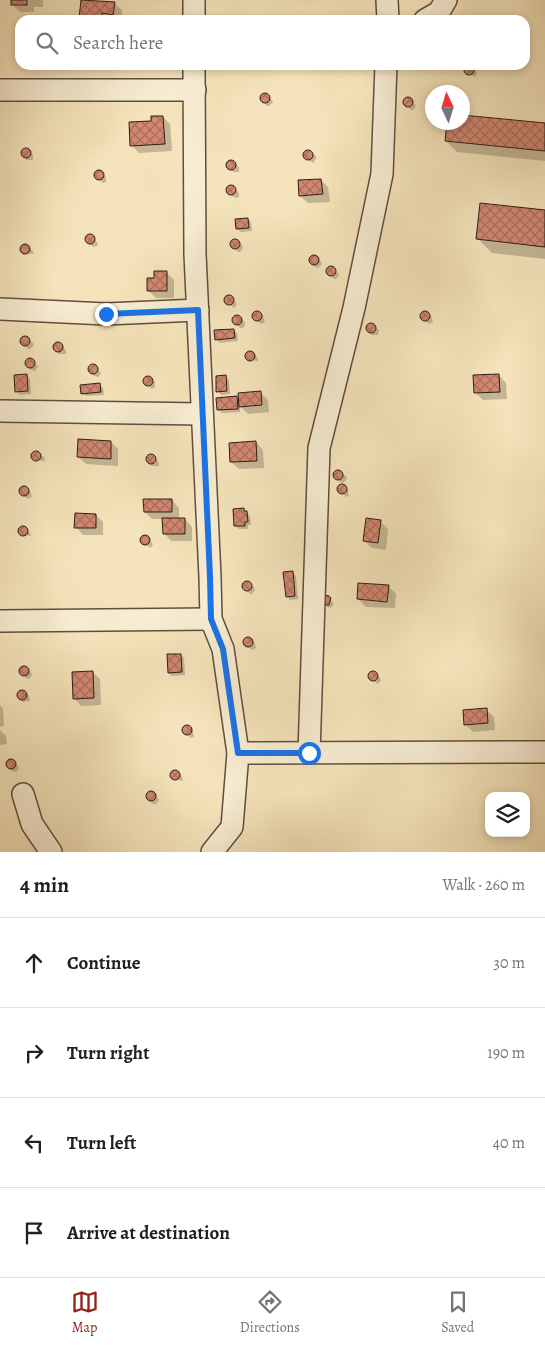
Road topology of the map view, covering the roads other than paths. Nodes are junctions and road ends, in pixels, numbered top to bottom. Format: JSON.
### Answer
{"nodes":[{"id":1,"x":194,"y":0,"type":"edge"},
{"id":2,"x":387,"y":0,"type":"edge"},
{"id":3,"x":446,"y":0,"type":"edge"},
{"id":4,"x":194,"y":15,"type":"edge"},
{"id":5,"x":388,"y":15,"type":"edge"},
{"id":6,"x":434,"y":15,"type":"edge"},
{"id":7,"x":194,"y":70,"type":"edge"},
{"id":8,"x":386,"y":70,"type":"edge"},
{"id":9,"x":0,"y":90,"type":"edge"},
{"id":10,"x":195,"y":90,"type":"junction"},
{"id":11,"x":0,"y":309,"type":"edge"},
{"id":12,"x":198,"y":310,"type":"junction"},
{"id":13,"x":0,"y":411,"type":"edge"},
{"id":14,"x":202,"y":414,"type":"junction"},
{"id":15,"x":211,"y":619,"type":"junction"},
{"id":16,"x":0,"y":621,"type":"edge"},
{"id":17,"x":545,"y":752,"type":"edge"},
{"id":18,"x":238,"y":753,"type":"junction"},
{"id":19,"x":309,"y":753,"type":"junction"},
{"id":20,"x":23,"y":794,"type":"dead end"},
{"id":21,"x":51,"y":852,"type":"edge"},
{"id":22,"x":212,"y":852,"type":"edge"}],
"edges":[{"from":1,"to":4,"type":"street"},
{"from":2,"to":5,"type":"street"},
{"from":3,"to":6,"type":"street"},
{"from":7,"to":10,"type":"street"},
{"from":8,"to":19,"type":"street"},
{"from":9,"to":10,"type":"street"},
{"from":10,"to":12,"type":"street"},
{"from":11,"to":12,"type":"street"},
{"from":12,"to":14,"type":"street"},
{"from":13,"to":14,"type":"street"},
{"from":14,"to":15,"type":"street"},
{"from":15,"to":16,"type":"street"},
{"from":15,"to":18,"type":"street"},
{"from":17,"to":19,"type":"street"},
{"from":18,"to":19,"type":"street"},
{"from":18,"to":22,"type":"street"},
{"from":20,"to":21,"type":"street"}]}
